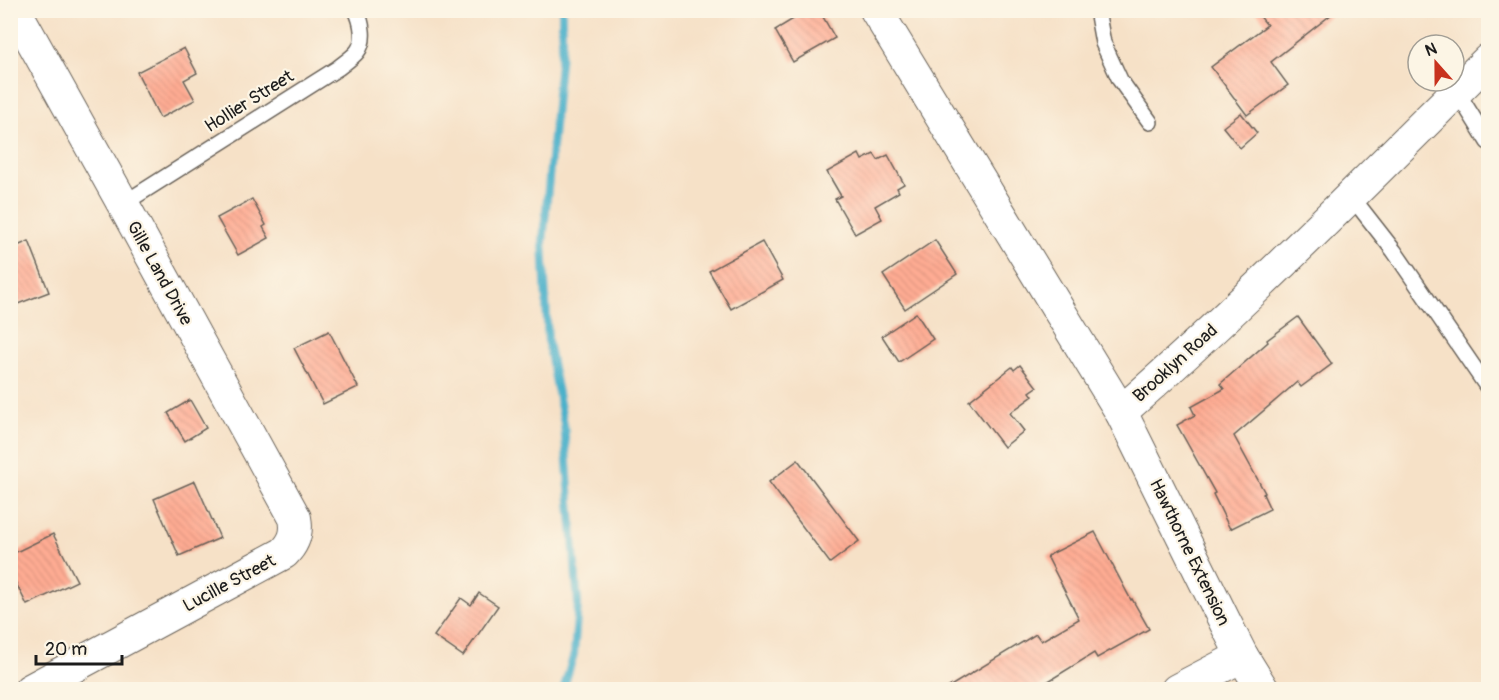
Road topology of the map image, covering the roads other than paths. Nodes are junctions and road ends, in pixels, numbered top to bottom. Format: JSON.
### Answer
{"nodes":[{"id":1,"x":15,"y":10,"type":"edge"},
{"id":2,"x":356,"y":10,"type":"edge"},
{"id":3,"x":876,"y":10,"type":"edge"},
{"id":4,"x":1097,"y":10,"type":"edge"},
{"id":5,"x":1488,"y":60,"type":"edge"},
{"id":6,"x":1466,"y":83,"type":"edge"},
{"id":7,"x":1456,"y":93,"type":"edge"},
{"id":8,"x":1458,"y":93,"type":"edge"},
{"id":9,"x":1150,"y":122,"type":"dead end"},
{"id":10,"x":1488,"y":142,"type":"edge"},
{"id":11,"x":1351,"y":196,"type":"junction"},
{"id":12,"x":123,"y":204,"type":"junction"},
{"id":13,"x":1488,"y":388,"type":"edge"},
{"id":14,"x":1121,"y":411,"type":"junction"},
{"id":15,"x":295,"y":538,"type":"joint"},
{"id":16,"x":1242,"y":656,"type":"junction"},
{"id":17,"x":30,"y":690,"type":"edge"},
{"id":18,"x":1178,"y":690,"type":"edge"},
{"id":19,"x":1263,"y":690,"type":"edge"}],
"edges":[{"from":1,"to":12,"type":"street","name":"Gille Land Drive"},
{"from":2,"to":12,"type":"lane","name":"Hollier Street"},
{"from":3,"to":14,"type":"street","name":"Brooklyn Road"},
{"from":4,"to":9,"type":"lane"},
{"from":5,"to":6,"type":"street","name":"Brooklyn Road"},
{"from":7,"to":11,"type":"street","name":"Brooklyn Road"},
{"from":8,"to":10,"type":"lane"},
{"from":11,"to":13,"type":"lane"},
{"from":11,"to":14,"type":"street","name":"Brooklyn Road"},
{"from":12,"to":15,"type":"street","name":"Gille Land Drive"},
{"from":14,"to":16,"type":"street","name":"Hawthorne Extension"},
{"from":15,"to":17,"type":"street","name":"Lucille Street"},
{"from":16,"to":18,"type":"street"},
{"from":16,"to":19,"type":"street","name":"Hawthorne Extension"}]}
